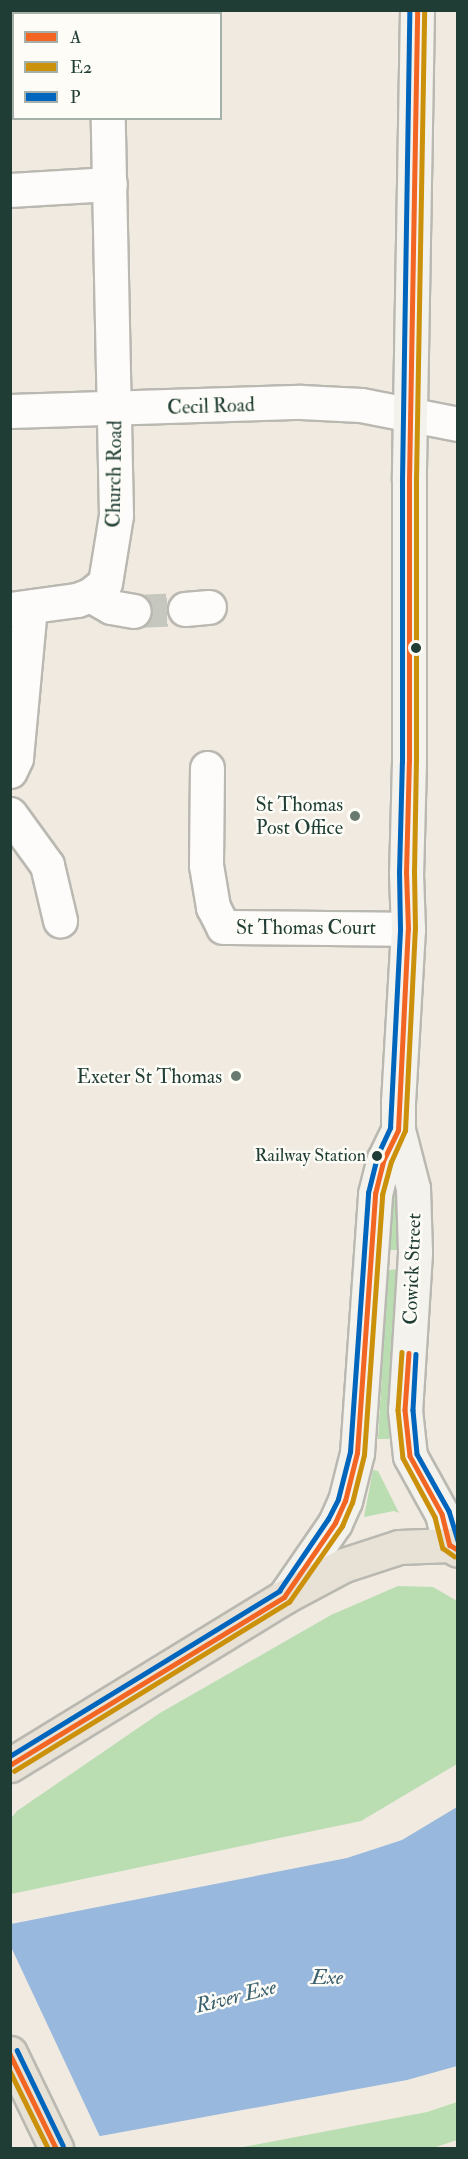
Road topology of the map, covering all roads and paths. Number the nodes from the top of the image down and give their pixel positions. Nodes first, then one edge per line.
1 (417, 10) edge
2 (108, 120) edge
3 (110, 184) junction
4 (10, 190) edge
5 (115, 410) junction
6 (10, 411) edge
7 (410, 415) junction
8 (458, 424) edge
9 (90, 595) junction
10 (20, 608) edge
11 (134, 611) tunnel mouth
12 (207, 768) dead end
13 (10, 771) edge
14 (10, 814) edge
15 (60, 920) dead end
16 (408, 929) junction
17 (398, 1130) junction
18 (454, 1547) edge
19 (284, 1597) junction
20 (10, 1765) edge
21 (10, 2053) edge
22 (56, 2148) edge

1 - 7 main road, Cowick Street
2 - 3 street, Church Road
3 - 4 street
3 - 5 street, Church Road
5 - 6 street, Cecil Road
5 - 7 street, Cecil Road
5 - 9 street, Church Road
7 - 8 street, Cecil Road
7 - 16 main road, Cowick Street
9 - 10 street
9 - 11 street
10 - 13 street
12 - 16 street, St Thomas Court
14 - 15 street
16 - 17 main road, Cowick Street
17 - 18 main road, Cowick Street
17 - 19 main road, Cowick Street
18 - 19 highway
19 - 20 highway
21 - 22 highway

